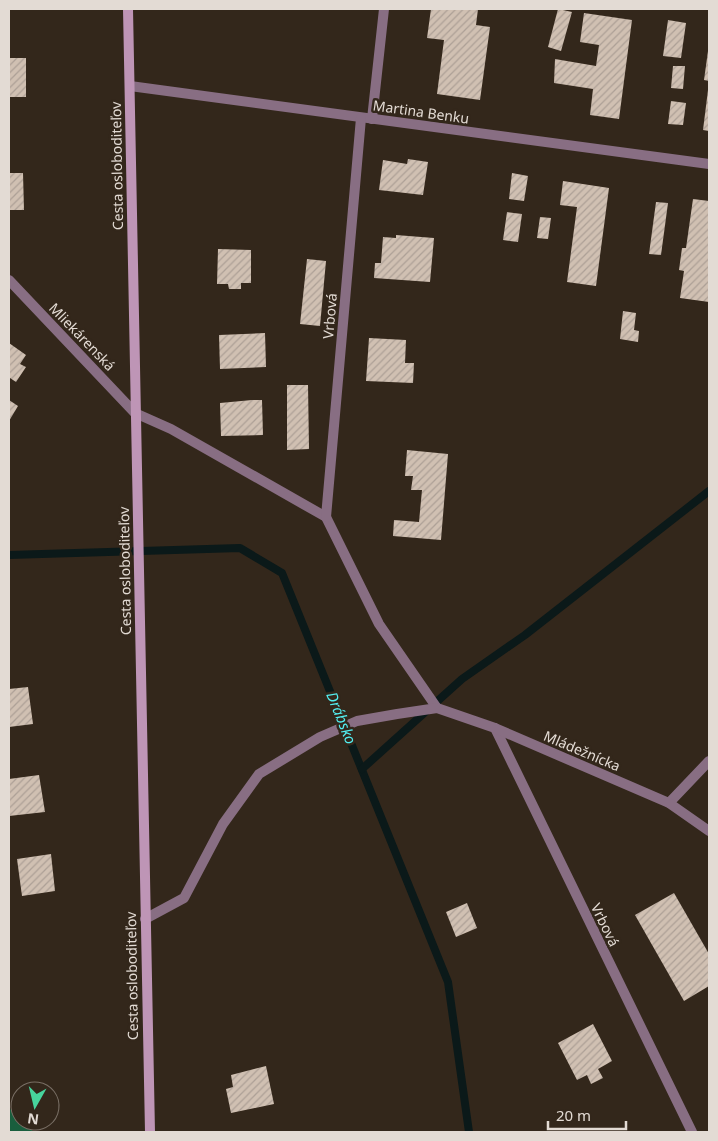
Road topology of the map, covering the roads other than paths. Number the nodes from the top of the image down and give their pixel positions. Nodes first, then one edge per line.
1 (128, 9) edge
2 (384, 9) edge
3 (130, 86) junction
4 (361, 118) junction
5 (372, 119) junction
6 (709, 164) edge
7 (9, 280) edge
8 (135, 413) junction
9 (326, 517) junction
10 (437, 708) junction
11 (495, 728) junction
12 (709, 761) edge
13 (669, 803) junction
14 (709, 831) edge
15 (145, 919) junction
16 (150, 1132) edge
17 (692, 1132) edge

1 - 3 main road, Cesta osloboditeľov
2 - 5 street
3 - 4 street, Martina Benku
3 - 8 main road, Cesta osloboditeľov
4 - 5 street, Martina Benku
4 - 9 street, Vrbová
5 - 6 street, Martina Benku
7 - 8 street, Mliekárenská
8 - 9 street
8 - 15 main road, Cesta osloboditeľov
9 - 10 street
10 - 11 street, Mládežnícka
10 - 15 street
11 - 13 street, Mládežnícka
11 - 17 street, Vrbová
12 - 13 street
13 - 14 street, Mládežnícka
15 - 16 main road, Cesta osloboditeľov

